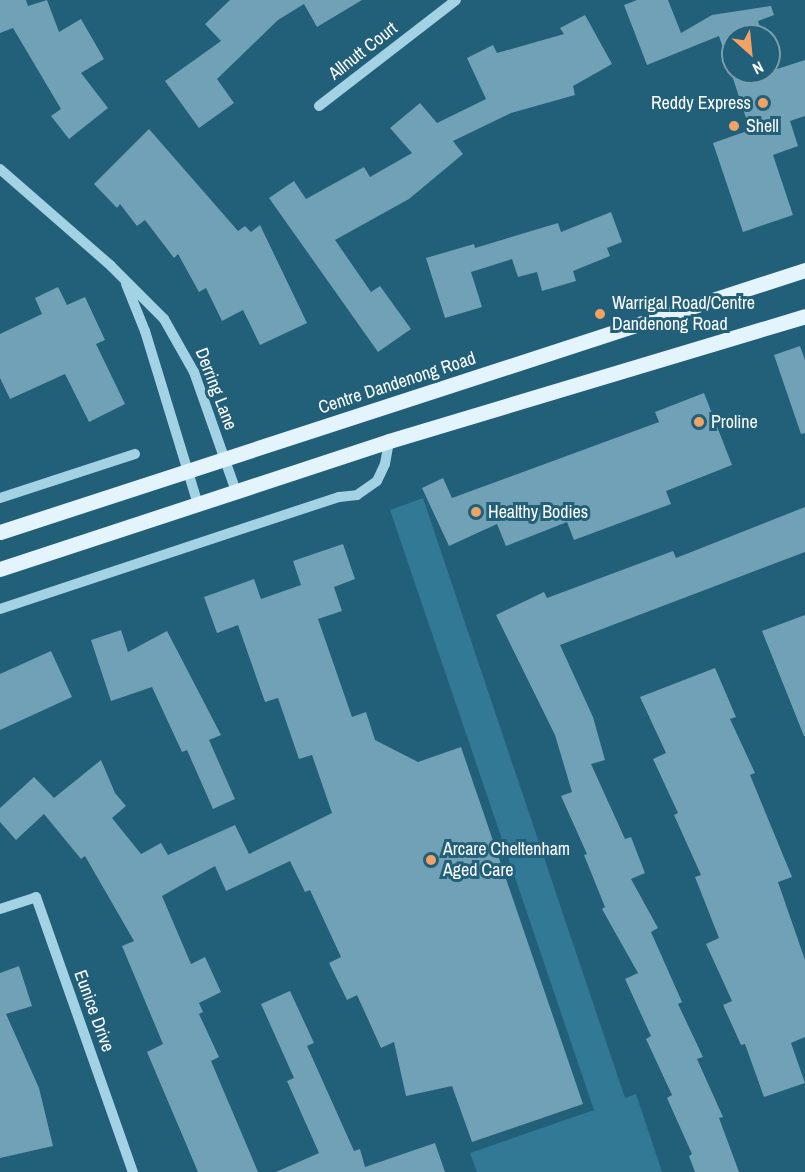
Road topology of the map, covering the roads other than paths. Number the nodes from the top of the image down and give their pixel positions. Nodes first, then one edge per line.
1 (456, 0) edge
2 (319, 106) dead end
3 (0, 169) edge
4 (805, 270) edge
5 (124, 281) junction
6 (805, 316) edge
7 (389, 441) junction
8 (135, 454) dead end
9 (225, 459) junction
10 (187, 471) junction
11 (236, 492) junction
12 (0, 498) edge
13 (198, 504) junction
14 (0, 532) edge
15 (0, 569) edge
16 (0, 609) edge
17 (0, 909) edge
18 (133, 1172) edge

1 - 2 street, Allnutt Court
3 - 5 street, Derring Lane
4 - 9 main road, Centre Dandenong Road
5 - 9 street, Derring Lane
5 - 10 street, Derring Lane
6 - 7 main road
7 - 11 main road
7 - 16 street
8 - 12 street
9 - 10 main road, Centre Dandenong Road
9 - 11 street, Derring Lane
10 - 13 street, Derring Lane
10 - 14 main road, Centre Dandenong Road
11 - 13 main road
13 - 15 main road
17 - 18 street, Eunice Drive

